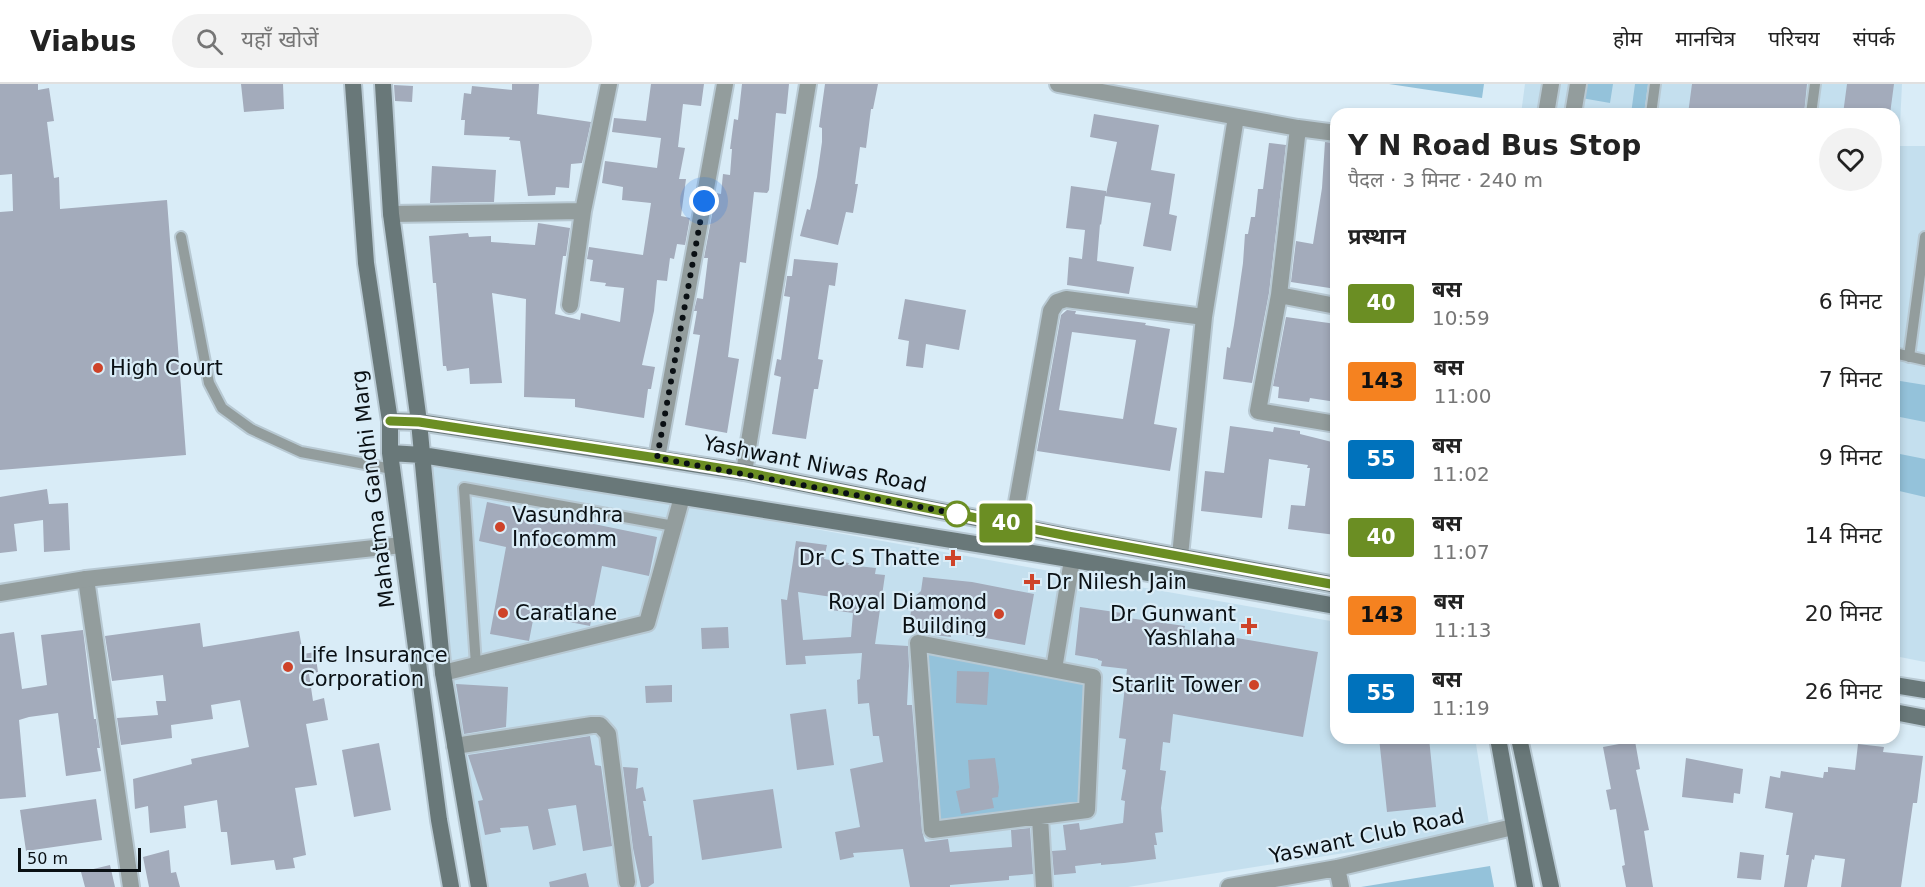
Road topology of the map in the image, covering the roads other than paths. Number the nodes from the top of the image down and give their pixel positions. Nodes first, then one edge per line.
1 (353, 84) edge
2 (383, 84) edge
3 (609, 84) edge
4 (725, 84) edge
5 (808, 84) edge
6 (1058, 84) edge
7 (1551, 84) edge
8 (1578, 84) edge
9 (1655, 84) edge
10 (1815, 84) edge
11 (1547, 108) edge
12 (1574, 108) edge
13 (1652, 108) edge
14 (1812, 108) edge
15 (1236, 117) junction
16 (1298, 128) junction
17 (1330, 132) edge
18 (583, 211) junction
19 (392, 214) junction
20 (181, 237) dead end
21 (1925, 237) edge
22 (1280, 295) junction
23 (570, 305) dead end
24 (1330, 305) edge
25 (1204, 317) junction
26 (1900, 355) edge
27 (1909, 357) junction
28 (1925, 360) edge
29 (390, 421) junction
30 (419, 422) junction
31 (1330, 423) edge
32 (422, 455) junction
33 (657, 458) junction
34 (391, 461) junction
35 (744, 472) junction
36 (682, 497) junction
37 (1013, 525) junction
38 (674, 526) junction
39 (402, 545) junction
40 (1180, 556) junction
41 (1072, 560) junction
42 (86, 579) junction
43 (1330, 584) edge
44 (0, 593) edge
45 (1330, 605) edge
46 (476, 665) junction
47 (1054, 669) junction
48 (443, 673) junction
49 (1900, 686) edge
50 (1925, 690) edge
51 (1900, 713) edge
52 (1925, 718) edge
53 (1499, 744) edge
54 (1520, 744) edge
55 (455, 746) junction
56 (1040, 817) junction
57 (1514, 828) junction
58 (1337, 867) junction
59 (627, 882) dead end
60 (131, 887) edge
61 (451, 887) edge
62 (479, 887) edge
63 (1044, 887) edge
64 (1229, 887) edge
65 (1341, 887) edge
66 (1525, 887) edge
67 (1551, 887) edge

1 - 29 main road, Mahatma Gandhi Marg
2 - 19 main road
3 - 18 street
4 - 33 street
5 - 35 street
6 - 15 street
7 - 11 street
8 - 12 street
9 - 13 lane
10 - 14 lane
15 - 16 street
15 - 25 street
16 - 17 street
16 - 22 street
18 - 19 street
18 - 23 street
19 - 30 main road
20 - 34 lane
21 - 27 lane
22 - 24 street
22 - 31 street
25 - 37 street
25 - 40 street
26 - 27 lane
27 - 28 lane
29 - 30 main road, Yashwant Niwas Road
29 - 34 main road, Mahatma Gandhi Marg
30 - 32 main road
30 - 33 main road, Yashwant Niwas Road
32 - 34 main road
32 - 36 main road
32 - 48 main road
33 - 35 main road, Yashwant Niwas Road
34 - 39 main road, Mahatma Gandhi Marg
35 - 37 main road, Yashwant Niwas Road
36 - 38 street
36 - 41 main road
37 - 40 main road, Yashwant Niwas Road
38 - 46 street
38 - 46 lane
39 - 42 street
39 - 61 main road, Mahatma Gandhi Marg
40 - 43 main road, Yashwant Niwas Road
41 - 45 main road
41 - 47 street
42 - 44 street
42 - 60 street
46 - 48 street
47 - 56 street
47 - 56 street
48 - 55 main road
49 - 50 main road
51 - 52 main road
53 - 57 main road
54 - 67 main road
55 - 59 street
55 - 62 main road
56 - 63 street
57 - 58 street, Yaswant Club Road
57 - 66 main road
58 - 64 street, Yaswant Club Road
58 - 65 street

